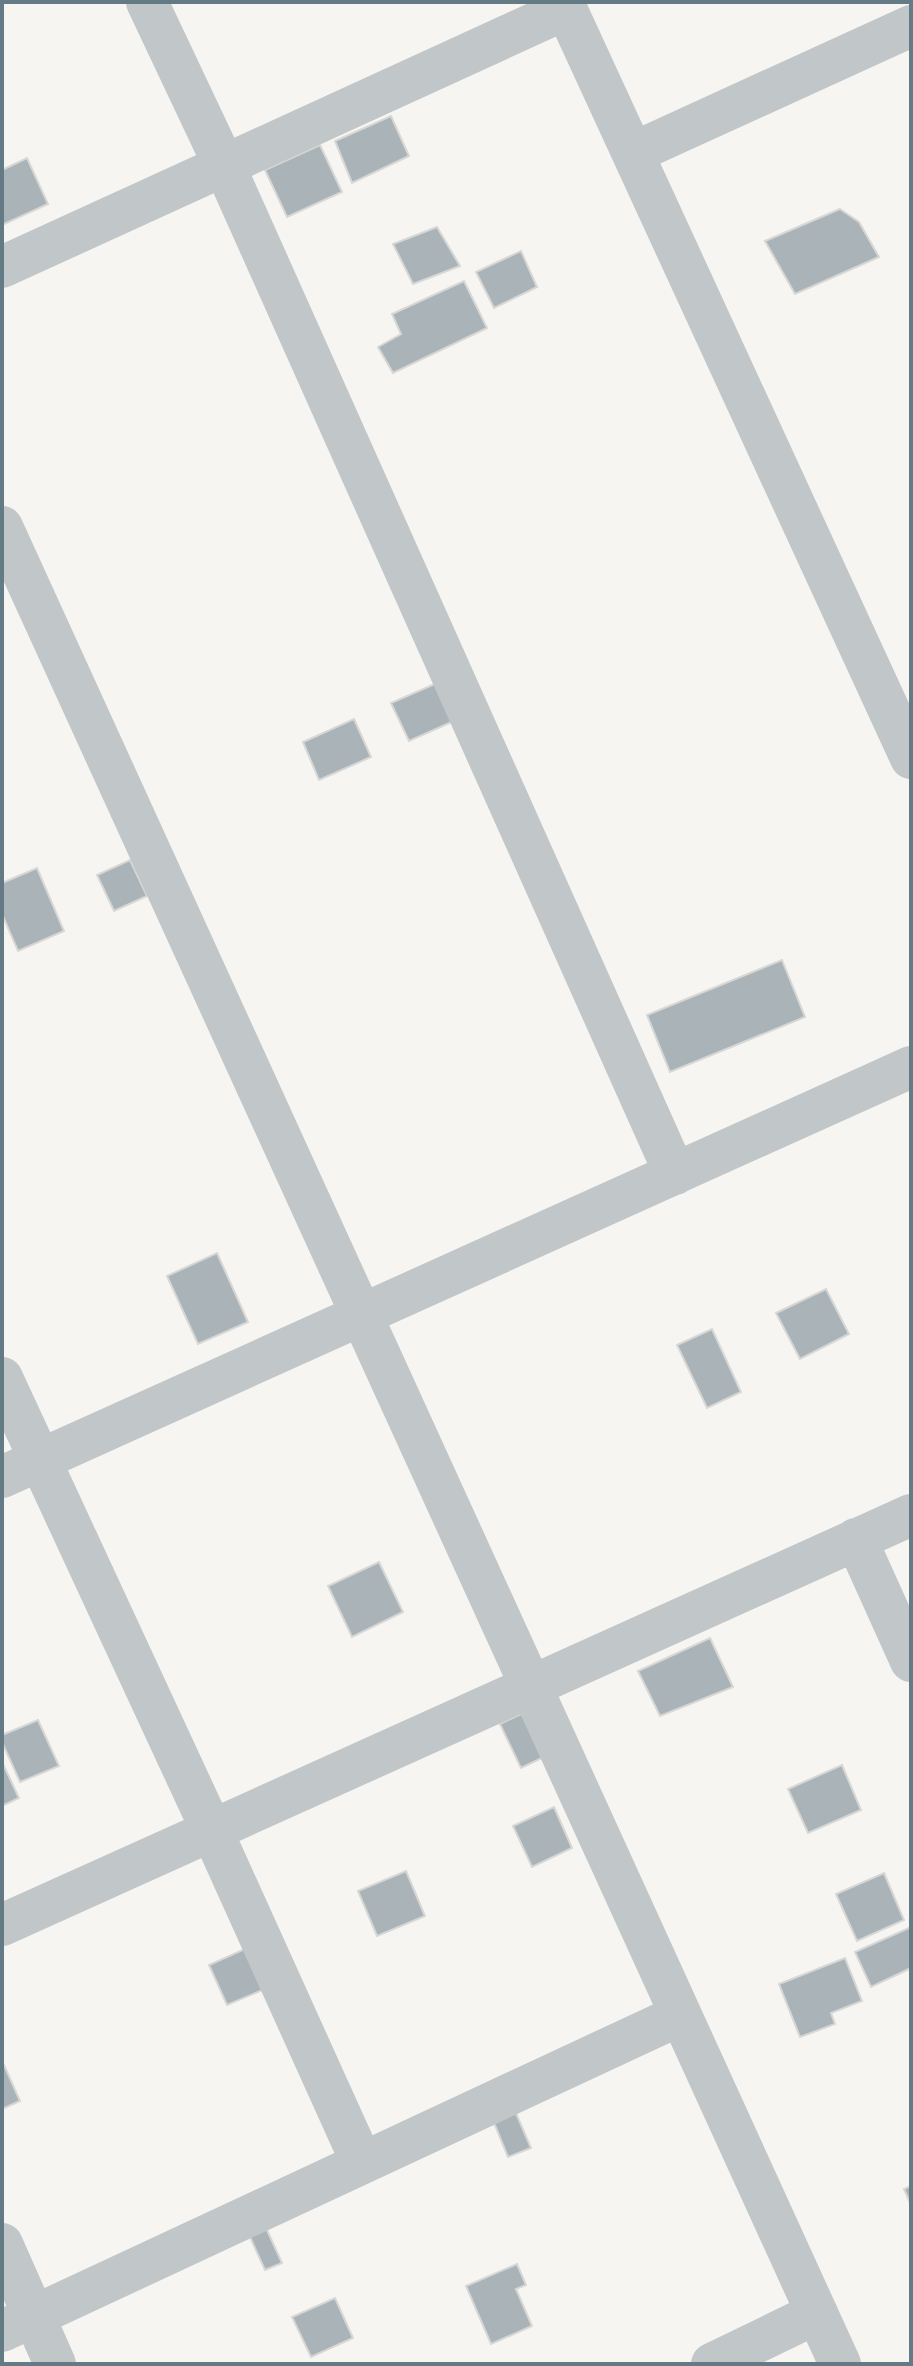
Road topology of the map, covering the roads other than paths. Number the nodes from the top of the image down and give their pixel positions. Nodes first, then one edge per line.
1 (147, 2) edge
2 (564, 6) edge
3 (911, 26) edge
4 (633, 153) junction
5 (224, 165) junction
6 (2, 267) edge
7 (2, 527) edge
8 (12, 577) edge
9 (911, 758) edge
10 (911, 1067) edge
11 (675, 1174) junction
12 (362, 1316) junction
13 (2, 1378) edge
14 (40, 1460) junction
15 (2, 1477) edge
16 (911, 1515) edge
17 (856, 1539) junction
18 (911, 1661) edge
19 (531, 1686) junction
20 (212, 1831) junction
21 (2, 1925) edge
22 (680, 2015) junction
23 (362, 2163) junction
24 (2, 2244) edge
25 (817, 2313) junction
26 (18, 2324) edge
27 (55, 2364) edge
28 (712, 2364) edge
29 (840, 2364) edge

1 - 5 street
2 - 4 street
2 - 5 street
3 - 4 street
4 - 9 street
5 - 6 street
5 - 11 street
7 - 8 street
8 - 12 street
10 - 11 street
11 - 12 street
12 - 14 street
12 - 19 street
13 - 14 street
14 - 15 street
14 - 20 street
16 - 17 street
17 - 18 street
17 - 19 street
19 - 20 street
19 - 22 street
20 - 21 street
20 - 23 street
22 - 23 street
22 - 25 street
23 - 26 street
24 - 26 street
25 - 28 street
25 - 29 street
26 - 27 street

